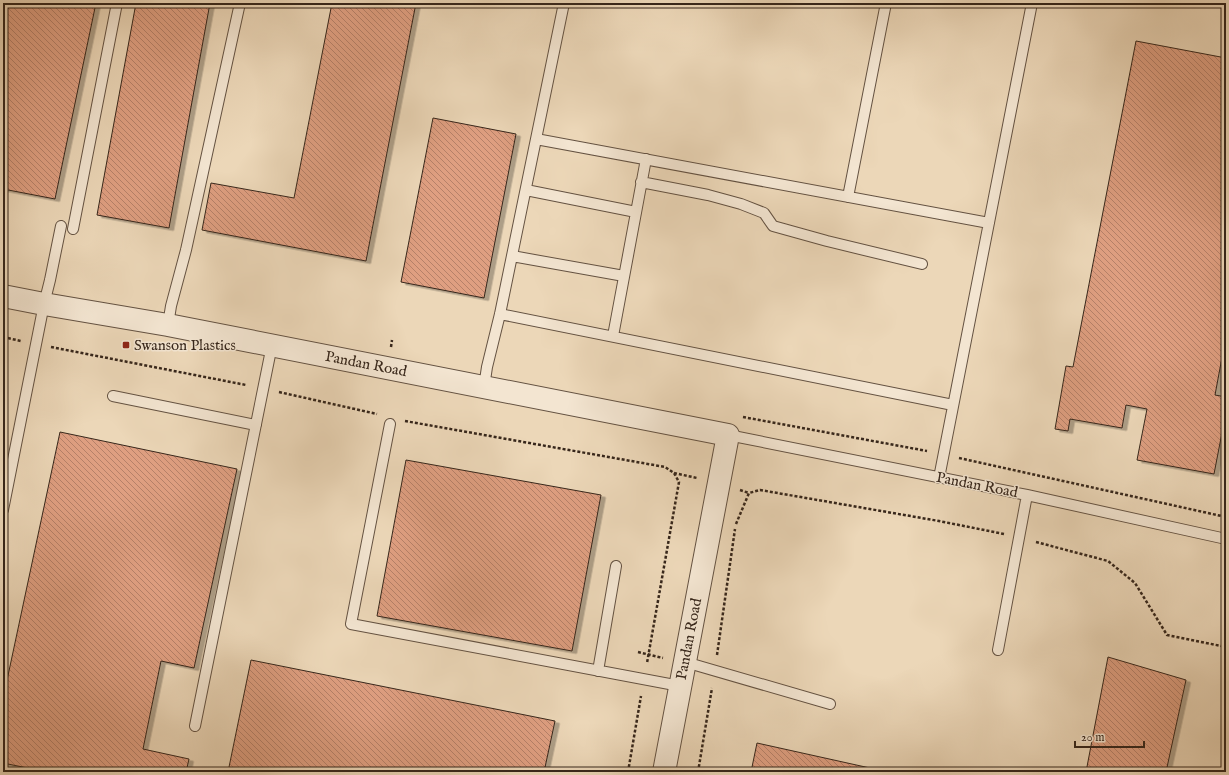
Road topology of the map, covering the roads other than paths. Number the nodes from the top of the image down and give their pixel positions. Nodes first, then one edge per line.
1 (117, 3) edge
2 (240, 3) edge
3 (564, 3) edge
4 (886, 3) edge
5 (1032, 3) edge
6 (536, 138) junction
7 (646, 159) junction
8 (641, 182) junction
9 (526, 190) junction
10 (848, 197) junction
11 (636, 212) junction
12 (989, 223) junction
13 (61, 226) dead end
14 (73, 229) dead end
15 (512, 256) junction
16 (922, 264) dead end
17 (624, 276) junction
18 (3, 296) edge
19 (44, 304) junction
20 (500, 314) junction
21 (168, 325) junction
22 (613, 336) junction
23 (272, 345) junction
24 (484, 388) junction
25 (112, 396) dead end
26 (953, 405) junction
27 (390, 424) dead end
28 (256, 425) junction
29 (728, 435) junction
30 (939, 478) junction
31 (1027, 495) junction
32 (3, 510) edge
33 (1226, 539) edge
34 (616, 566) dead end
35 (998, 650) dead end
36 (685, 662) junction
37 (598, 671) junction
38 (680, 686) junction
39 (830, 704) dead end
40 (195, 726) dead end
41 (664, 772) edge

1 - 14 lane
2 - 21 lane
3 - 6 lane
4 - 10 lane
5 - 12 lane
6 - 7 lane
6 - 9 lane
7 - 8 lane
7 - 10 lane
8 - 11 lane
8 - 16 lane
9 - 11 lane
9 - 15 lane
10 - 12 lane
11 - 17 lane
12 - 26 lane
13 - 19 lane
15 - 17 lane
15 - 20 lane
17 - 22 lane
18 - 19 street, Pandan Road
19 - 21 street, Pandan Road
19 - 32 lane
20 - 22 lane
20 - 24 lane
21 - 23 street, Pandan Road
22 - 26 lane
23 - 24 street, Pandan Road
23 - 28 lane
24 - 29 street, Pandan Road
25 - 28 lane
26 - 30 lane
27 - 37 lane
28 - 40 lane
29 - 30 lane, Pandan Road
29 - 36 street, Pandan Road
30 - 31 lane, Pandan Road
31 - 33 lane, Pandan Road
31 - 35 lane
34 - 37 lane
36 - 38 street, Pandan Road
36 - 39 lane
37 - 38 lane
38 - 41 street, Pandan Road

